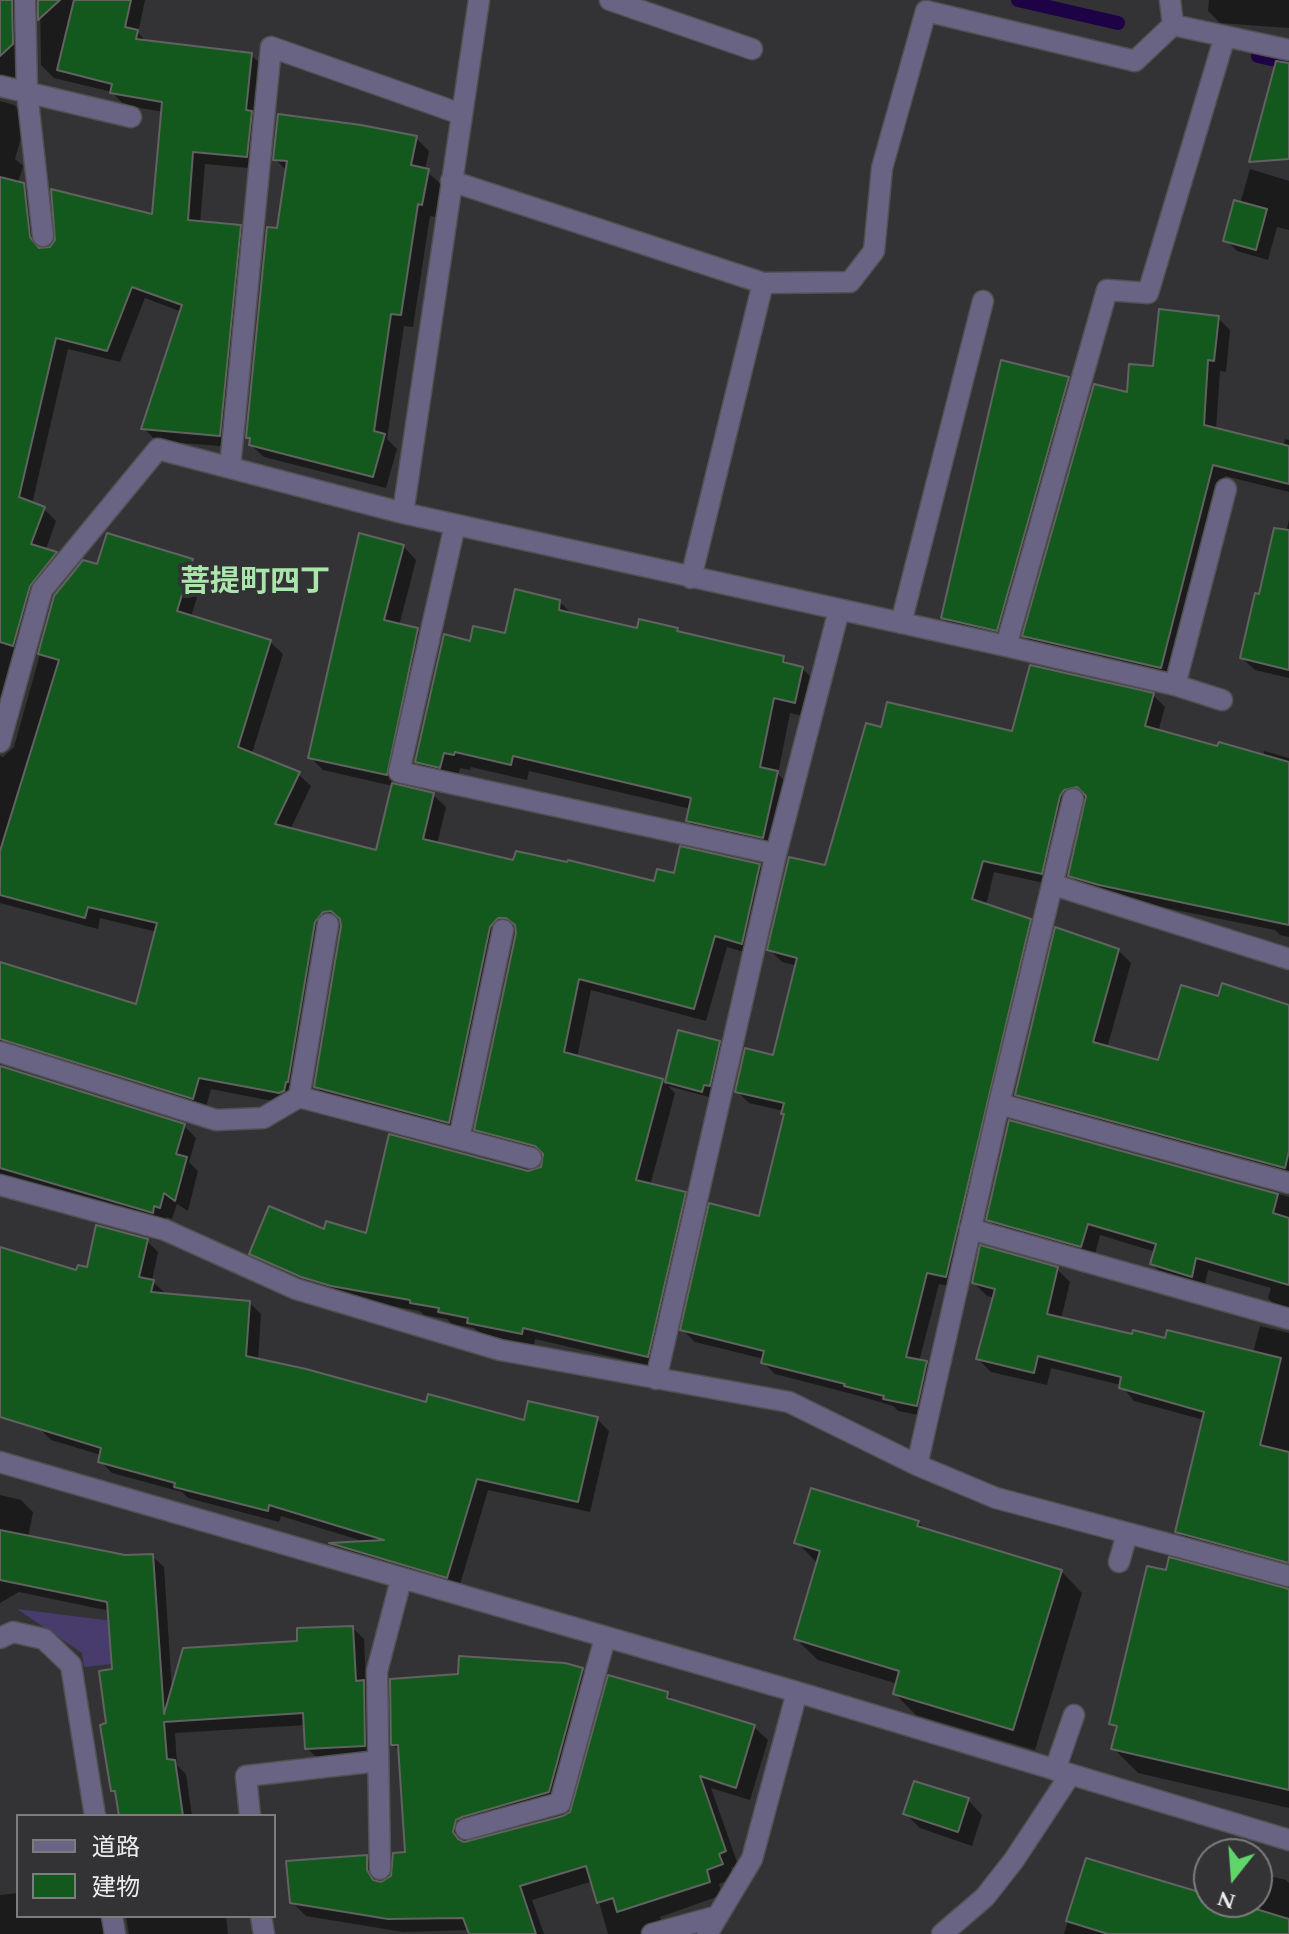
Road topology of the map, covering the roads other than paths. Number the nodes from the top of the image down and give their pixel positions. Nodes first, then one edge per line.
1 (25, 0) edge
2 (479, 0) edge
3 (610, 0) edge
4 (1170, 0) edge
5 (1173, 25) junction
6 (1225, 36) junction
7 (752, 49) dead end
8 (1289, 50) edge
9 (0, 86) edge
10 (27, 92) junction
11 (461, 114) junction
12 (131, 117) dead end
13 (451, 181) junction
14 (43, 236) dead end
15 (763, 283) junction
16 (983, 301) dead end
17 (230, 467) junction
18 (1226, 489) dead end
19 (403, 513) junction
20 (455, 525) junction
21 (691, 578) junction
22 (839, 610) junction
23 (901, 623) junction
24 (1006, 646) junction
25 (1175, 685) junction
26 (1222, 700) dead end
27 (0, 742) edge
28 (1073, 799) dead end
29 (776, 854) junction
30 (1054, 885) junction
31 (328, 924) dead end
32 (503, 930) dead end
33 (1289, 959) edge
34 (0, 1052) edge
35 (299, 1097) junction
36 (999, 1104) junction
37 (459, 1139) junction
38 (531, 1158) dead end
39 (1289, 1183) edge
40 (0, 1185) edge
41 (970, 1229) junction
42 (1289, 1319) edge
43 (656, 1379) junction
44 (0, 1462) edge
45 (917, 1465) junction
46 (1127, 1534) junction
47 (1119, 1562) dead end
48 (1289, 1576) edge
49 (401, 1580) junction
50 (0, 1638) edge
51 (605, 1638) junction
52 (797, 1692) junction
53 (1074, 1715) dead end
54 (378, 1761) junction
55 (1062, 1773) junction
56 (95, 1814) edge
57 (250, 1814) edge
58 (466, 1829) dead end
59 (1289, 1840) edge
60 (380, 1869) dead end
61 (718, 1916) junction
62 (652, 1934) edge
63 (707, 1934) edge
64 (942, 1934) edge

1 - 10 street
2 - 11 street
3 - 7 street
4 - 5 street
5 - 6 street
5 - 15 street
6 - 8 street
6 - 24 street
9 - 10 street
10 - 12 street
10 - 14 street
11 - 13 street
11 - 17 street
13 - 15 street
13 - 19 street
15 - 21 street
16 - 23 street
17 - 19 street
17 - 27 street
18 - 25 street
19 - 20 street
20 - 21 street
20 - 29 street
21 - 22 street
22 - 23 street
22 - 29 street
23 - 24 street
24 - 25 street
25 - 26 street
28 - 30 street
29 - 43 street
30 - 33 street
30 - 36 street
31 - 35 street
32 - 37 street
34 - 35 street
35 - 37 street
36 - 39 street
36 - 41 street
37 - 38 street
40 - 43 street
41 - 42 street
41 - 45 street
43 - 45 street
44 - 49 street
45 - 46 street
46 - 47 street
46 - 48 street
49 - 51 street
49 - 54 street
50 - 56 street
51 - 52 street
51 - 58 street
52 - 55 street
52 - 61 street
53 - 55 street
54 - 57 street
54 - 60 street
55 - 59 street
55 - 64 street
61 - 62 street
61 - 63 street

